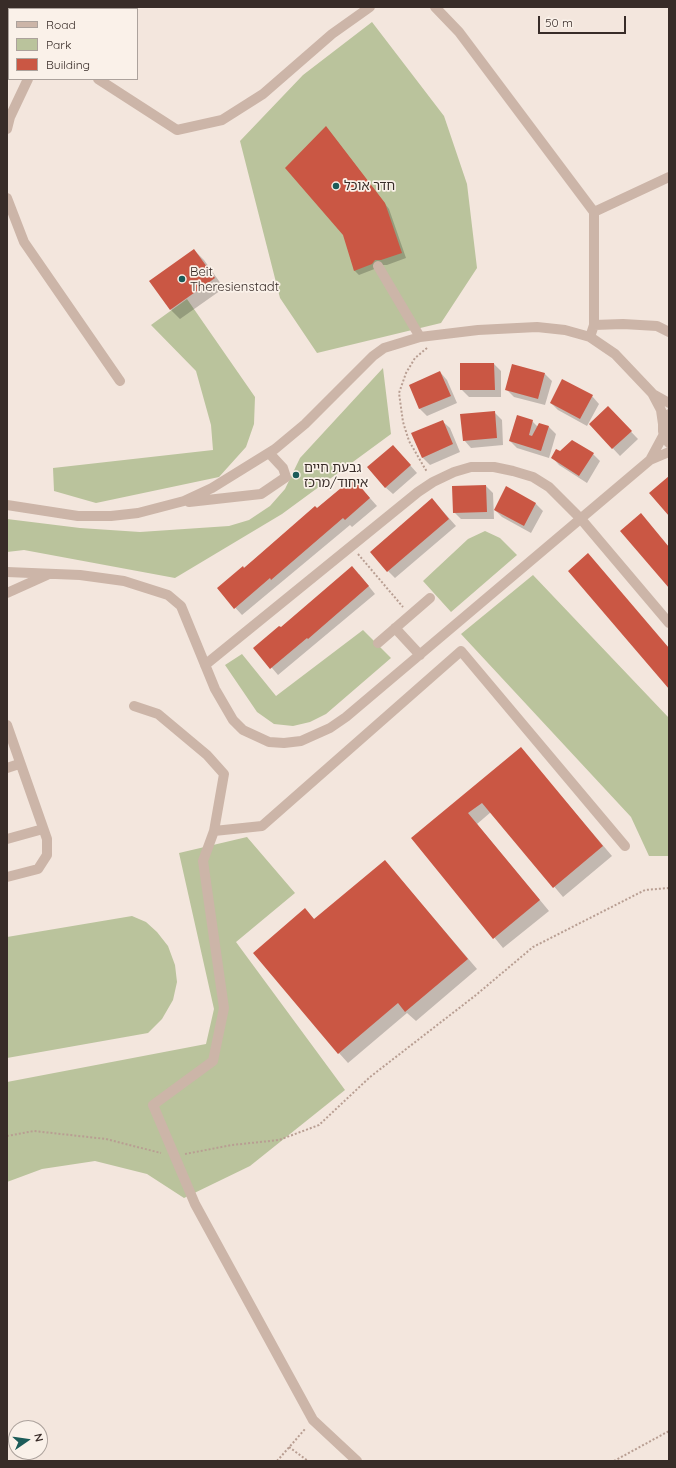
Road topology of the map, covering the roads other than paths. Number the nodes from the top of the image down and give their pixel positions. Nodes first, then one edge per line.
1 (370, 7) edge
2 (435, 7) edge
3 (28, 80) edge
4 (100, 80) edge
5 (7, 130) edge
6 (669, 177) edge
7 (7, 198) edge
8 (594, 212) junction
9 (378, 266) dead end
10 (594, 325) junction
11 (669, 332) edge
12 (590, 336) junction
13 (420, 337) junction
14 (120, 381) dead end
15 (652, 393) junction
16 (669, 403) edge
17 (669, 414) edge
18 (663, 429) junction
19 (669, 443) edge
20 (669, 452) edge
21 (269, 453) junction
22 (650, 460) junction
23 (175, 504) junction
24 (7, 506) edge
25 (581, 519) junction
26 (7, 572) edge
27 (49, 574) junction
28 (7, 593) edge
29 (430, 598) dead end
30 (669, 623) edge
31 (395, 628) junction
32 (378, 643) dead end
33 (420, 655) junction
34 (205, 665) junction
35 (134, 706) dead end
36 (7, 725) edge
37 (20, 764) junction
38 (7, 768) edge
39 (44, 830) junction
40 (214, 832) junction
41 (7, 840) edge
42 (625, 846) dead end
43 (7, 877) edge
44 (357, 1461) edge

1 - 4 street
2 - 8 street
3 - 5 street
6 - 8 street
7 - 14 street
8 - 10 street
9 - 13 street
10 - 11 street
10 - 12 street
12 - 13 street
12 - 15 street
13 - 21 street
15 - 16 street
15 - 18 street
17 - 18 street
18 - 19 street
18 - 22 street
20 - 22 street
21 - 23 street
21 - 23 street
22 - 25 street
23 - 24 street
25 - 30 street
25 - 33 street
25 - 34 street
26 - 27 street
27 - 28 street
27 - 34 street
29 - 31 street
31 - 32 street
31 - 33 street
33 - 34 street
35 - 40 street
36 - 37 street
37 - 38 street
37 - 39 street
39 - 41 street
39 - 43 street
40 - 42 street
40 - 44 street

